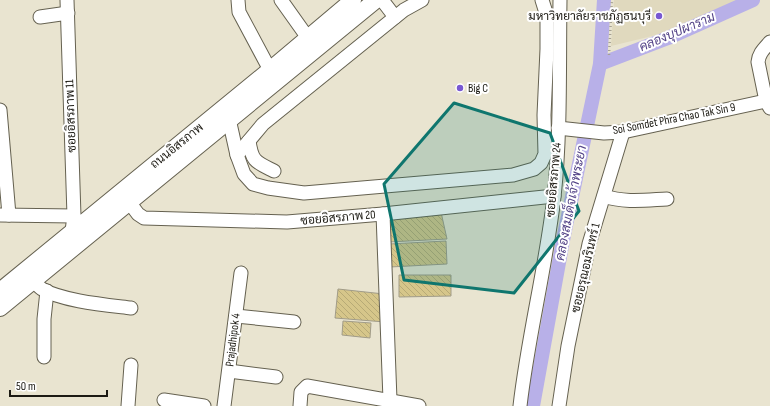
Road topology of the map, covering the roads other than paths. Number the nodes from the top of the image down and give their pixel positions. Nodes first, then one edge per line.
1 (67, 0) edge
2 (238, 0) edge
3 (281, 0) edge
4 (354, 0) edge
5 (376, 0) edge
6 (382, 0) edge
7 (422, 0) edge
8 (542, 0) edge
9 (560, 0) edge
10 (68, 13) junction
11 (40, 16) dead end
12 (395, 17) junction
13 (308, 38) junction
14 (770, 42) edge
15 (270, 70) junction
16 (768, 104) edge
17 (0, 110) edge
18 (229, 119) junction
19 (558, 128) junction
20 (623, 132) junction
21 (249, 141) junction
22 (237, 155) junction
23 (274, 171) dead end
24 (554, 196) junction
25 (604, 196) junction
26 (667, 199) dead end
27 (129, 202) junction
28 (383, 214) junction
29 (5, 215) edge
30 (73, 224) junction
31 (241, 273) dead end
32 (33, 281) junction
33 (0, 291) edge
34 (47, 291) junction
35 (0, 308) edge
36 (131, 308) dead end
37 (236, 316) junction
38 (294, 322) dead end
39 (44, 357) dead end
40 (131, 364) dead end
41 (229, 370) junction
42 (276, 377) dead end
43 (164, 400) dead end
44 (390, 400) junction
45 (128, 406) edge
46 (204, 406) edge
47 (224, 406) edge
48 (300, 406) edge
49 (419, 406) edge
50 (520, 406) edge
51 (560, 406) edge

1 - 10 street, ซอยอิสรภาพ 11
2 - 15 street
3 - 13 street
4 - 13 main road, ถนนอิสรภาพ
5 - 18 main road
6 - 12 street
7 - 12 street
8 - 22 street
9 - 19 street, ซอยอิสรภาพ 24
10 - 11 street
10 - 30 street, ซอยอิสรภาพ 11
12 - 21 street
13 - 15 main road, ถนนอิสรภาพ
14 - 16 street
15 - 30 main road, ถนนอิสรภาพ
16 - 20 street, Soi Somdet Phra Chao Tak Sin 9
17 - 29 street
18 - 22 street
18 - 27 main road
19 - 20 street, Soi Somdet Phra Chao Tak Sin 9
19 - 24 street, ซอยอิสรภาพ 24
20 - 25 street, ซอยอรุณอมรินทร์ 1
21 - 22 street
21 - 23 street
24 - 28 street, ซอยอิสรภาพ 20
24 - 50 street, ซอยอิสรภาพ 24
25 - 26 street
25 - 51 street, ซอยอรุณอมรินทร์ 1
27 - 28 street, ซอยอิสรภาพ 20
27 - 32 main road
28 - 44 street
29 - 30 street
30 - 33 main road, ถนนอิสรภาพ
31 - 37 street, Prajadhipok 4
32 - 34 street
32 - 35 main road
34 - 36 street
34 - 39 street
37 - 38 street
37 - 41 street, Prajadhipok 4
40 - 45 street
41 - 42 street
41 - 47 street, Prajadhipok 4
43 - 46 street
44 - 48 street
44 - 49 street

